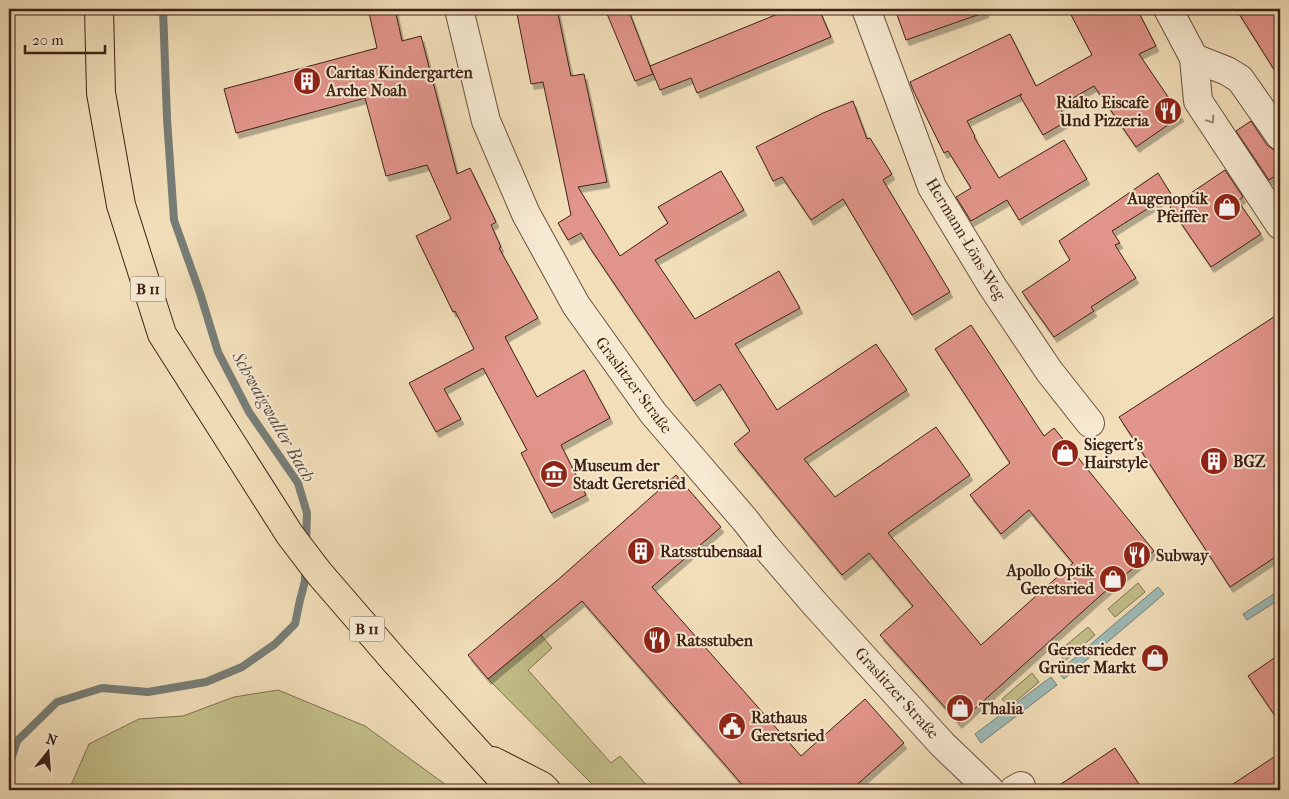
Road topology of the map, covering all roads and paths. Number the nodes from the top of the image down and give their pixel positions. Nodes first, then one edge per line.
1 (99, 9) edge
2 (459, 9) edge
3 (866, 9) edge
4 (1168, 9) edge
5 (1194, 58) junction
6 (1280, 136) edge
7 (1276, 206) edge
8 (1090, 423) dead end
9 (480, 755) junction
10 (512, 790) edge
11 (546, 790) edge
12 (990, 790) edge

1 - 9 main road, B 11
2 - 12 street, Graslitzer Straße
3 - 8 street, Hermann-Löns-Weg
4 - 5 street
5 - 6 street
5 -> 7 street
9 - 10 main road, B 11
9 - 11 main road

